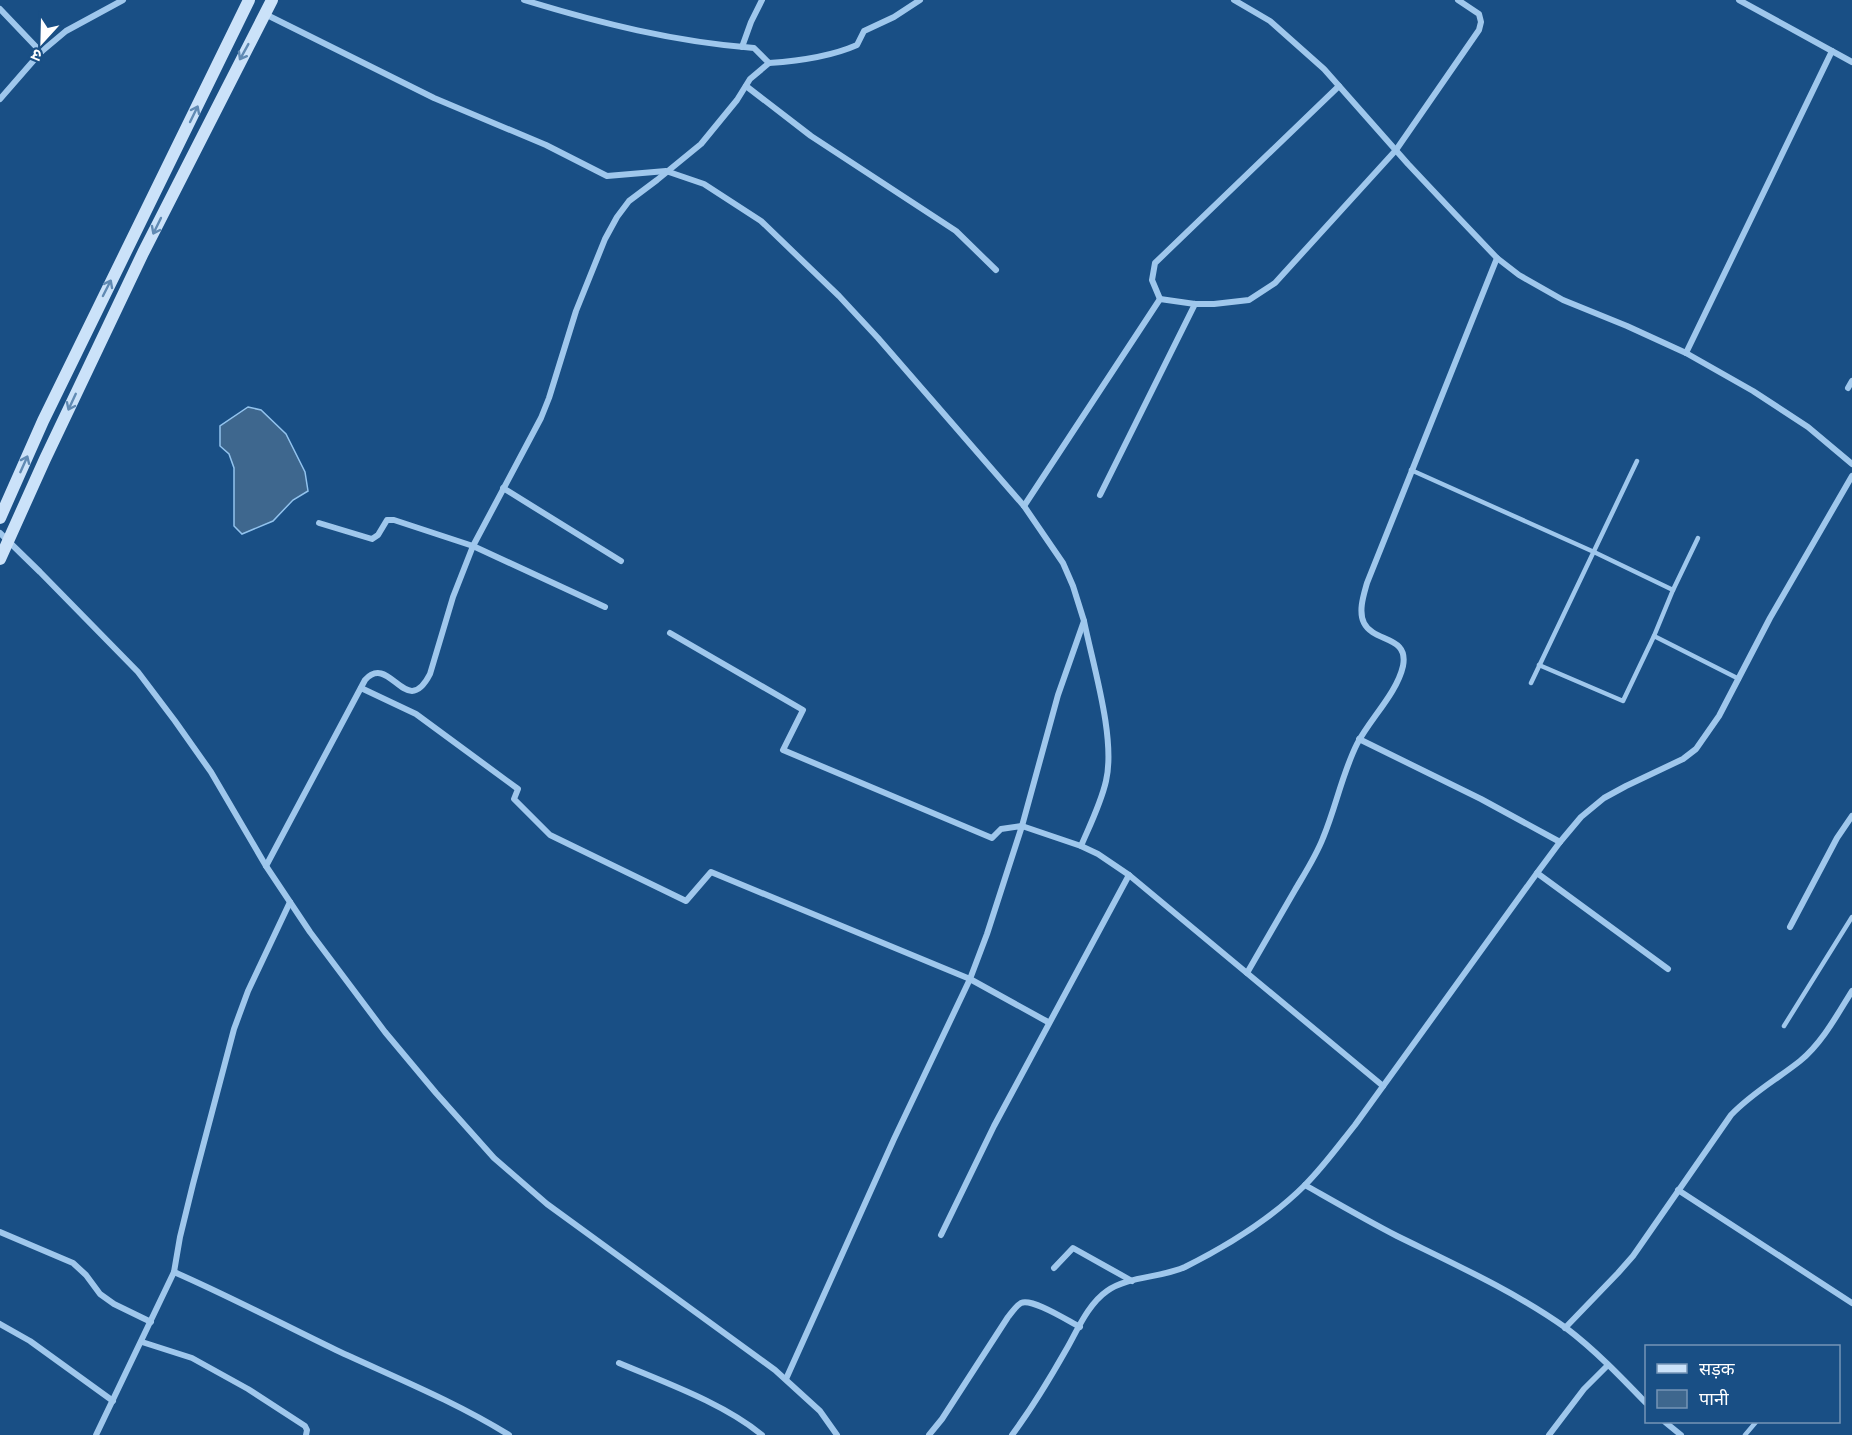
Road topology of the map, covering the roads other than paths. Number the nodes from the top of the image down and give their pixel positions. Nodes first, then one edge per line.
1 (123, 0) edge
2 (249, 0) edge
3 (272, 0) edge
4 (524, 0) edge
5 (762, 0) edge
6 (920, 0) edge
7 (1234, 0) edge
8 (1458, 0) edge
9 (1739, 0) edge
10 (0, 9) edge
11 (265, 14) junction
12 (741, 47) junction
13 (1832, 51) junction
14 (40, 52) junction
15 (1852, 62) edge
16 (769, 63) junction
17 (746, 86) junction
18 (1339, 86) junction
19 (1, 98) edge
20 (1396, 150) junction
21 (666, 171) junction
22 (1497, 258) junction
23 (996, 270) dead end
24 (1160, 299) junction
25 (1196, 304) junction
26 (1686, 352) junction
27 (1852, 381) edge
28 (1848, 388) dead end
29 (1637, 461) dead end
30 (1852, 464) edge
31 (1412, 470) junction
32 (1852, 477) edge
33 (503, 488) junction
34 (1100, 495) dead end
35 (1024, 506) junction
36 (0, 518) edge
37 (319, 523) dead end
38 (4, 537) edge
39 (1698, 538) dead end
40 (473, 546) junction
41 (1594, 552) junction
42 (0, 559) edge
43 (621, 561) dead end
44 (1673, 590) junction
45 (605, 607) dead end
46 (1084, 621) junction
47 (670, 633) dead end
48 (1654, 636) junction
49 (1539, 665) junction
50 (1739, 679) junction
51 (1531, 683) dead end
52 (361, 688) junction
53 (1359, 739) junction
54 (1852, 816) edge
55 (1022, 826) junction
56 (1560, 842) junction
57 (1081, 846) junction
58 (266, 866) junction
59 (1537, 873) junction
60 (1129, 875) junction
61 (290, 902) junction
62 (1852, 917) edge
63 (1790, 927) dead end
64 (1668, 969) dead end
65 (1247, 973) junction
66 (970, 979) junction
67 (1852, 991) edge
68 (1048, 1022) junction
69 (1784, 1026) dead end
70 (1383, 1086) junction
71 (1305, 1185) junction
72 (1678, 1190) junction
73 (0, 1232) edge
74 (941, 1235) dead end
75 (1054, 1268) dead end
76 (174, 1272) junction
77 (1133, 1281) junction
78 (1852, 1303) edge
79 (151, 1322) junction
80 (0, 1324) edge
81 (1080, 1327) junction
82 (1565, 1328) junction
83 (142, 1342) junction
84 (620, 1363) dead end
85 (1608, 1365) junction
86 (786, 1379) junction
87 (113, 1401) junction
88 (1645, 1401) edge
89 (1666, 1423) edge
90 (1755, 1423) edge
91 (96, 1435) edge
92 (306, 1435) edge
93 (509, 1435) edge
94 (762, 1435) edge
95 (837, 1435) edge
96 (929, 1435) edge
97 (1012, 1435) edge
98 (1549, 1435) edge
99 (1682, 1435) edge
100 (1745, 1435) edge

1 - 14 street
36 -> 2 street
3 - 11 street
4 - 12 street
5 - 12 street
6 - 16 street
7 - 18 street
8 - 20 street
9 - 13 street
10 - 14 street
11 - 21 street
11 -> 38 street
12 - 16 street
13 - 15 street
13 - 26 street
14 - 19 street
16 - 17 street
17 - 21 street
17 - 23 street
18 - 20 street
18 - 24 street
20 - 22 street
20 - 25 street
21 - 33 street
21 - 35 street
22 - 26 street
22 - 31 street
24 - 25 street
24 - 35 street
25 - 34 street
26 - 30 street
27 - 28 street
29 - 41 lane
31 - 41 lane
31 - 53 street
32 - 50 street
33 - 40 street
33 - 43 street
35 - 46 street
37 - 40 street
38 - 42 street
38 - 58 street
39 - 44 lane
40 - 45 street
40 - 52 street
41 - 44 lane
41 - 49 lane
44 - 48 lane
46 - 55 street
46 - 57 street
47 - 55 street
48 - 49 lane
48 - 50 lane
49 - 51 lane
50 - 56 street
52 - 58 street
52 - 66 street
53 - 56 street
53 - 65 street
54 - 63 street
55 - 57 street
55 - 66 street
56 - 59 street
57 - 60 street
58 - 61 street
59 - 64 street
59 - 70 street
60 - 65 street
60 - 68 street
61 - 76 street
61 - 86 street
62 - 69 lane
65 - 70 street
66 - 68 street
66 - 86 street
67 - 72 street
68 - 74 street
70 - 71 street
71 - 77 street
71 - 82 street
72 - 78 street
72 - 82 street
73 - 79 street
75 - 77 street
76 - 79 street
76 - 93 street
77 - 81 street
79 - 83 street
80 - 87 street
81 - 96 street
81 - 97 street
82 - 85 street
83 - 87 street
83 - 92 street
84 - 94 street
85 - 88 street
85 - 98 street
86 - 95 street
87 - 91 street
89 - 99 street
90 - 100 lane

